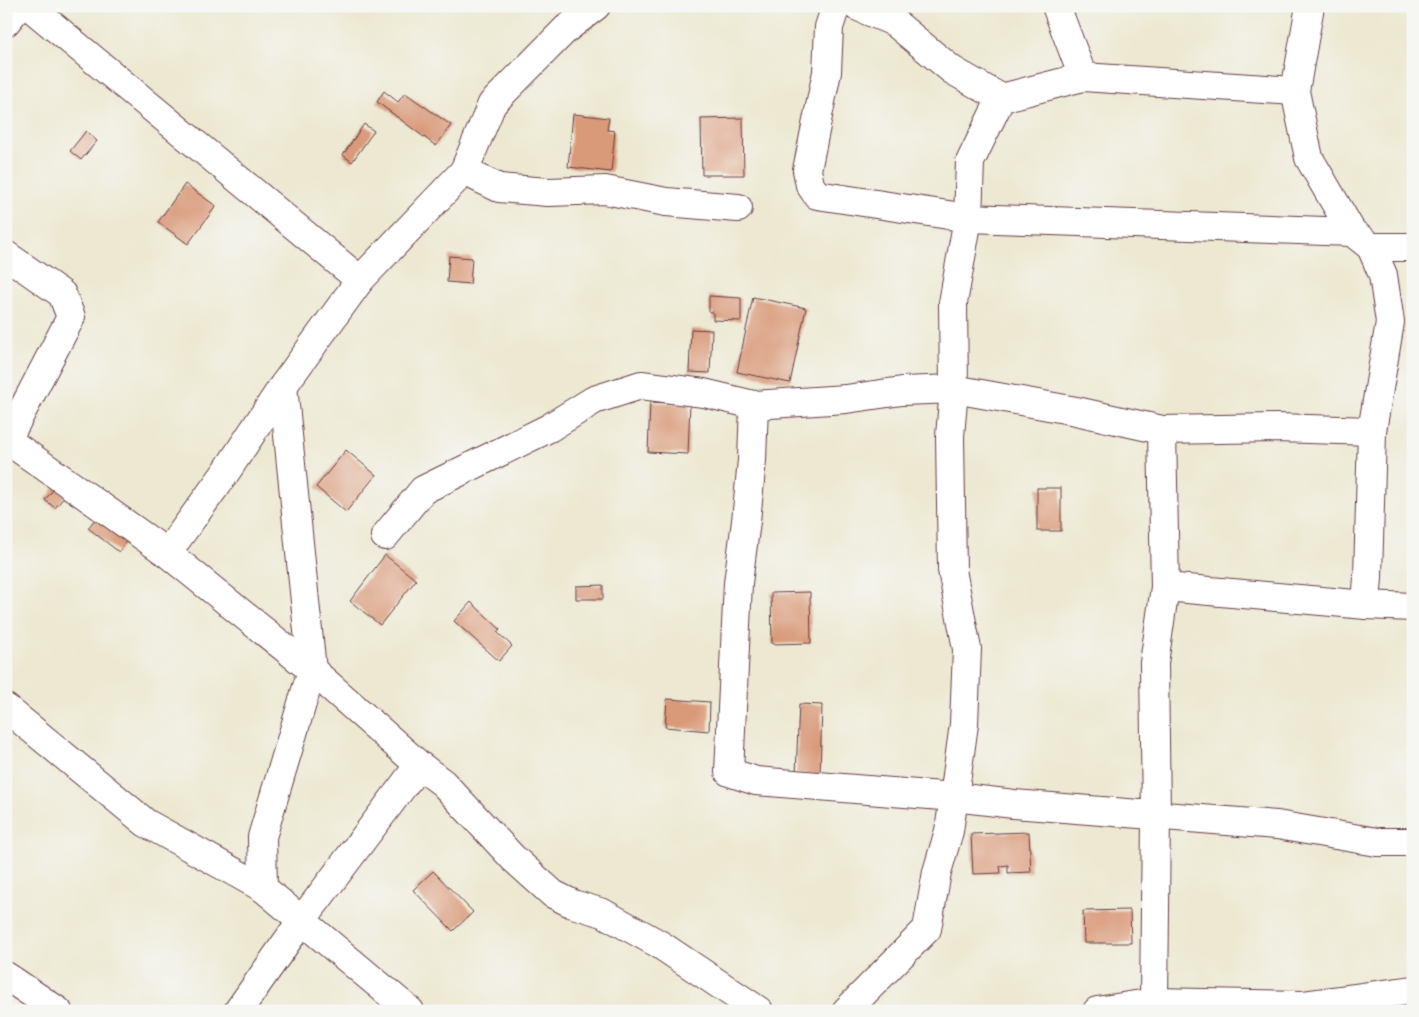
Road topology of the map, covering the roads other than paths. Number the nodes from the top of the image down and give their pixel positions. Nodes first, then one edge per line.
1 (19, 6) edge
2 (29, 6) edge
3 (596, 6) edge
4 (836, 6) edge
5 (856, 6) edge
6 (1056, 6) edge
7 (1310, 6) edge
8 (6, 22) edge
9 (1083, 76) junction
10 (1295, 91) junction
11 (1001, 98) junction
12 (464, 172) junction
13 (738, 208) dead end
14 (968, 218) junction
15 (1362, 240) junction
16 (1413, 247) edge
17 (6, 255) edge
18 (360, 280) junction
19 (284, 386) junction
20 (954, 389) junction
21 (754, 405) junction
22 (1162, 430) junction
23 (1372, 431) junction
24 (7, 441) edge
25 (385, 536) dead end
26 (166, 553) junction
27 (1166, 587) junction
28 (1366, 605) junction
29 (1413, 606) edge
30 (312, 670) junction
31 (6, 708) edge
32 (419, 765) junction
33 (954, 797) junction
34 (1156, 816) junction
35 (1413, 842) edge
36 (263, 888) junction
37 (302, 920) junction
38 (6, 976) edge
39 (1413, 990) edge
40 (1154, 1002) junction
41 (58, 1011) edge
42 (238, 1011) edge
43 (410, 1011) edge
44 (759, 1011) edge
45 (846, 1011) edge
46 (1096, 1011) edge

1 - 8 street
2 - 18 street
3 - 12 street
4 - 14 street
5 - 11 street
6 - 9 street
7 - 10 street
9 - 10 street
9 - 11 street
10 - 15 street
11 - 14 street
12 - 13 street
12 - 18 street
14 - 15 street
14 - 20 street
15 - 16 street
15 - 23 street
17 - 24 street
18 - 19 street
19 - 26 street
19 - 30 street
20 - 21 street
20 - 22 street
20 - 33 street
21 - 25 street
21 - 33 street
22 - 23 street
22 - 27 street
23 - 28 street
24 - 26 street
26 - 30 street
27 - 28 street
27 - 34 street
28 - 29 street
30 - 32 street
30 - 36 street
31 - 36 street
32 - 37 street
32 - 44 street
33 - 34 street
33 - 45 street
34 - 35 street
34 - 40 street
36 - 37 street
37 - 42 street
37 - 43 street
38 - 41 street
39 - 40 street
40 - 46 street

